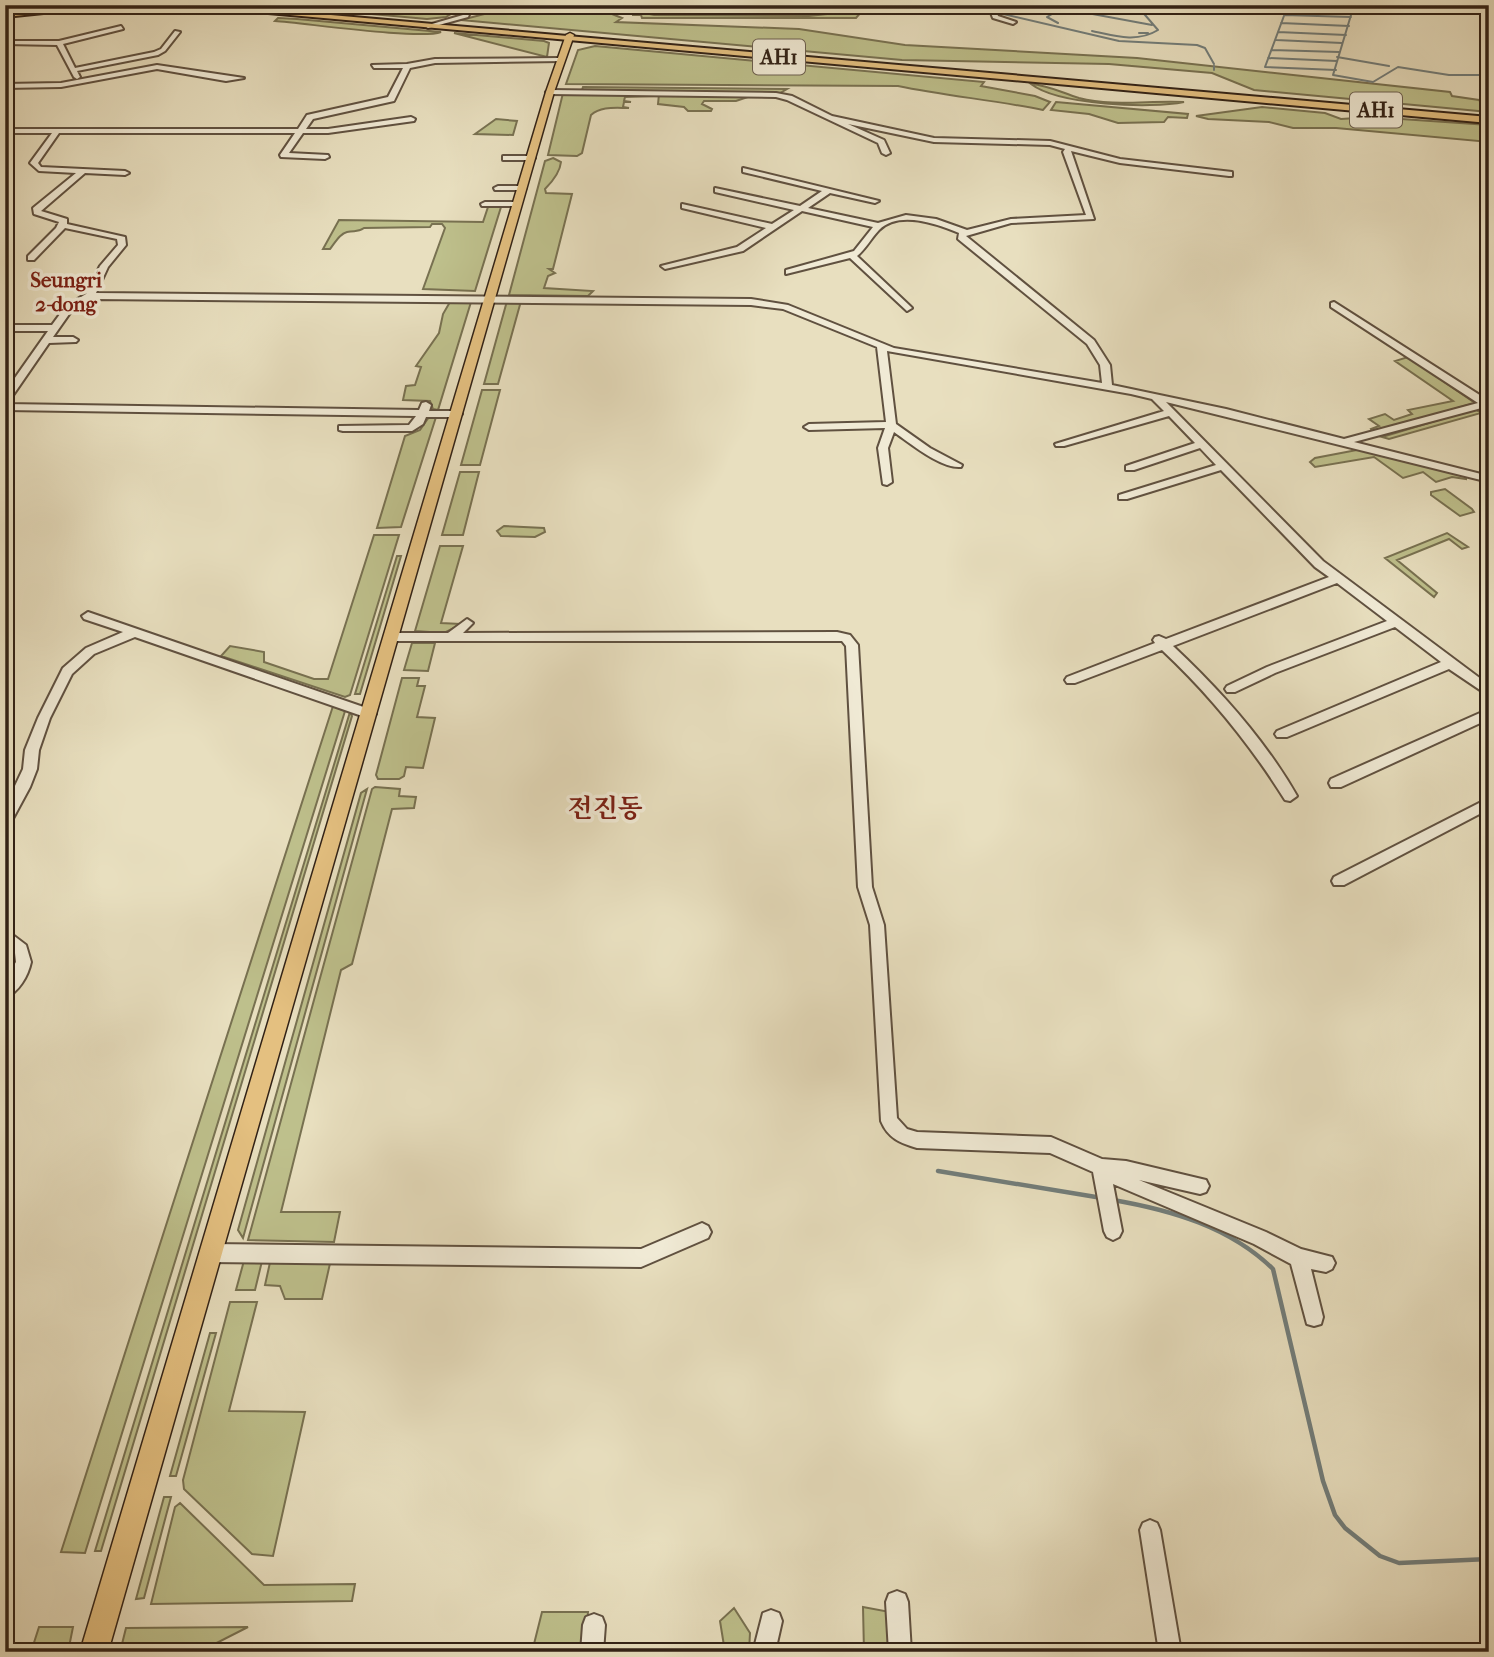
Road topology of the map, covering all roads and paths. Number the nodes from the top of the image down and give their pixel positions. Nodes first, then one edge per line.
1 (117, 5) edge
2 (184, 5) edge
3 (223, 5) edge
4 (470, 5) edge
5 (991, 5) edge
6 (259, 7) edge
7 (5, 14) edge
8 (1013, 22) dead end
9 (430, 24) junction
10 (121, 28) dead end
11 (177, 32) dead end
12 (568, 37) junction
13 (8, 43) dead end
14 (59, 43) junction
15 (551, 60) junction
16 (531, 64) dead end
17 (373, 66) dead end
18 (407, 66) junction
19 (74, 70) junction
20 (241, 78) dead end
21 (79, 81) junction
22 (5, 86) edge
23 (550, 92) junction
24 (828, 117) junction
25 (411, 119) dead end
26 (1489, 119) edge
27 (5, 131) edge
28 (57, 131) junction
29 (299, 131) junction
30 (1070, 146) junction
31 (1084, 150) junction
32 (886, 153) dead end
33 (1127, 155) dead end
34 (325, 157) dead end
35 (506, 158) dead end
36 (531, 158) junction
37 (746, 170) dead end
38 (83, 171) junction
39 (1229, 174) dead end
40 (119, 175) dead end
41 (498, 188) dead end
42 (718, 190) dead end
43 (829, 190) junction
44 (520, 196) junction
45 (876, 201) dead end
46 (485, 204) dead end
47 (685, 206) dead end
48 (802, 208) junction
49 (62, 225) junction
50 (878, 226) junction
51 (772, 227) junction
52 (967, 233) junction
53 (852, 256) junction
54 (31, 258) dead end
55 (665, 265) dead end
56 (789, 272) dead end
57 (90, 296) junction
58 (490, 298) junction
59 (1334, 305) dead end
60 (906, 309) dead end
61 (5, 328) edge
62 (55, 328) junction
63 (47, 340) junction
64 (73, 340) dead end
65 (881, 345) junction
66 (1107, 387) junction
67 (1156, 397) junction
68 (5, 399) edge
69 (5, 407) edge
70 (425, 409) junction
71 (1170, 412) junction
72 (457, 414) junction
73 (891, 425) junction
74 (809, 427) dead end
75 (343, 428) dead end
76 (1344, 441) junction
77 (1060, 444) dead end
78 (1201, 444) junction
79 (957, 465) dead end
80 (1223, 466) junction
81 (1130, 468) dead end
82 (1489, 479) edge
83 (887, 482) dead end
84 (1123, 498) dead end
85 (1339, 578) junction
86 (88, 616) dead end
87 (1396, 622) junction
88 (467, 623) dead end
89 (135, 632) junction
90 (392, 637) junction
91 (451, 637) junction
92 (1160, 642) junction
93 (1451, 663) junction
94 (1071, 680) dead end
95 (1231, 689) dead end
96 (1489, 692) edge
97 (370, 714) junction
98 (1489, 714) edge
99 (1282, 734) dead end
100 (1336, 783) dead end
101 (1290, 796) dead end
102 (1489, 803) edge
103 (5, 820) edge
104 (1339, 881) dead end
105 (5, 935) edge
106 (5, 990) edge
107 (1101, 1167) junction
108 (1200, 1186) dead end
109 (1113, 1231) dead end
110 (702, 1232) dead end
111 (209, 1254) junction
112 (1299, 1258) junction
113 (1326, 1263) dead end
114 (1314, 1317) dead end
115 (1150, 1530) dead end
116 (897, 1602) dead end
117 (771, 1621) dead end
118 (594, 1625) dead end
119 (94, 1652) edge
120 (592, 1652) edge
121 (764, 1652) edge
122 (900, 1652) edge
123 (1170, 1652) edge

1 - 7 highway
2 - 9 highway
3 - 6 highway
4 - 9 street
5 - 8 street
6 - 9 highway
9 - 12 highway
10 - 14 street
11 - 19 street
12 - 15 main road
12 - 26 highway, AH1
13 - 14 street
14 - 19 street
15 - 16 street
15 - 18 street
15 - 23 main road
17 - 18 street
18 - 29 street
19 - 21 street
20 - 21 street
21 - 22 street
23 - 24 street
23 - 36 main road
24 - 30 street
24 - 32 street
25 - 29 street
27 - 28 street
28 - 29 street
28 - 38 street
29 - 34 street
30 - 31 street
30 - 52 street
31 - 33 street
31 - 39 street
35 - 36 street
36 - 44 main road
37 - 43 street
38 - 40 street
38 - 49 street
41 - 44 street
42 - 48 street
43 - 45 street
43 - 48 street
44 - 46 street
44 - 58 main road
47 - 51 street
48 - 50 street
48 - 51 street
49 - 54 street
49 - 57 street
50 - 52 street
50 - 53 street
51 - 55 street
52 - 66 street
53 - 56 street
53 - 60 street
57 - 58 street
57 - 62 street
58 - 65 street
58 - 72 main road
59 - 76 street
61 - 62 street
62 - 63 street
63 - 64 street
63 - 68 street
65 - 66 street
65 - 73 street
66 - 67 street
67 - 71 street
67 - 76 street
69 - 70 street
70 - 72 street
70 - 75 street
71 - 77 street
71 - 78 street
72 - 90 main road
73 - 74 street
73 - 79 street
73 - 83 street
76 - 82 street
78 - 80 street
78 - 81 street
80 - 84 street
80 - 85 street
85 - 87 street
85 - 92 street
86 - 89 street
87 - 93 street
87 - 95 street
88 - 91 street
89 - 97 street
89 - 103 street
90 - 91 street
90 - 97 main road
91 - 107 street
92 - 94 street
92 - 101 street
93 - 96 street
93 - 99 street
97 - 111 main road
98 - 100 street
102 - 104 street
105 - 106 street
107 - 108 street
107 - 109 street
107 - 112 street
110 - 111 street
111 - 119 main road
112 - 113 street
112 - 114 street
115 - 123 street
116 - 122 street
117 - 121 street
118 - 120 street

